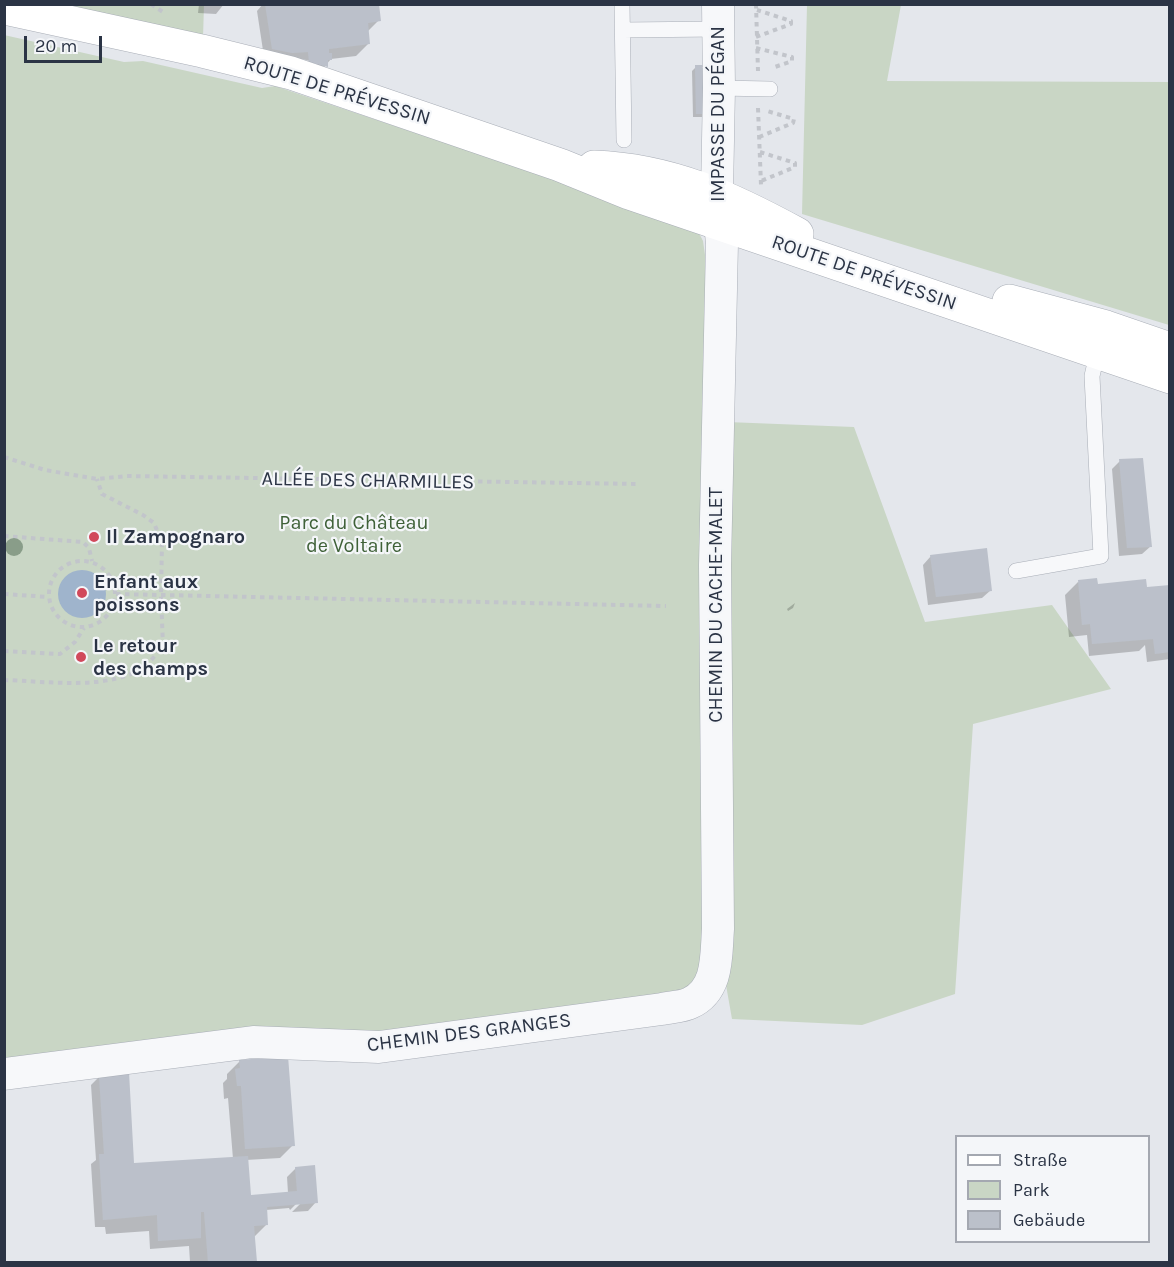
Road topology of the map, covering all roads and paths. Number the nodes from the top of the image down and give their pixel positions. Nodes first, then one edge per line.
1 (622, 4) edge
2 (4, 8) edge
3 (757, 10) dead end
4 (718, 17) edge
5 (622, 30) junction
6 (756, 37) dead end
7 (756, 48) dead end
8 (758, 74) dead end
9 (719, 88) junction
10 (770, 89) dead end
11 (758, 108) dead end
12 (759, 137) dead end
13 (624, 140) dead end
14 (760, 151) dead end
15 (761, 181) dead end
16 (719, 209) junction
17 (1102, 340) junction
18 (1170, 349) edge
19 (1170, 377) edge
20 (4, 457) edge
21 (97, 478) junction
22 (639, 484) dead end
23 (4, 536) edge
24 (92, 562) junction
25 (1016, 571) dead end
26 (4, 594) edge
27 (116, 594) junction
28 (161, 595) junction
29 (49, 597) junction
30 (666, 606) dead end
31 (84, 627) junction
32 (4, 651) edge
33 (4, 680) edge
34 (710, 984) joint
35 (4, 1074) edge

1 - 5 lane
2 - 16 main road, ROUTE DE PRÉVESSIN
3 - 6 path
4 - 5 lane
4 - 9 street, IMPASSE DU PÉGAN
5 - 13 lane
7 - 8 path
9 - 10 lane
9 - 16 street, IMPASSE DU PÉGAN
11 - 12 path
14 - 15 path
16 - 17 main road, ROUTE DE PRÉVESSIN
16 - 34 street, CHEMIN DU CACHE-MALET
17 - 18 main road, ROUTE DE PRÉVESSIN
17 - 19 main road, ROUTE DE PRÉVESSIN
17 - 25 lane
20 - 21 path, ALLÉE DES CHARMILLES
21 - 22 path, ALLÉE DES CHARMILLES
21 - 28 path
23 - 24 path
24 - 27 path
24 - 29 path
26 - 29 path
27 - 28 path
27 - 31 path
28 - 30 path
28 - 33 path
29 - 31 path
31 - 32 path
34 - 35 street, CHEMIN DES GRANGES

